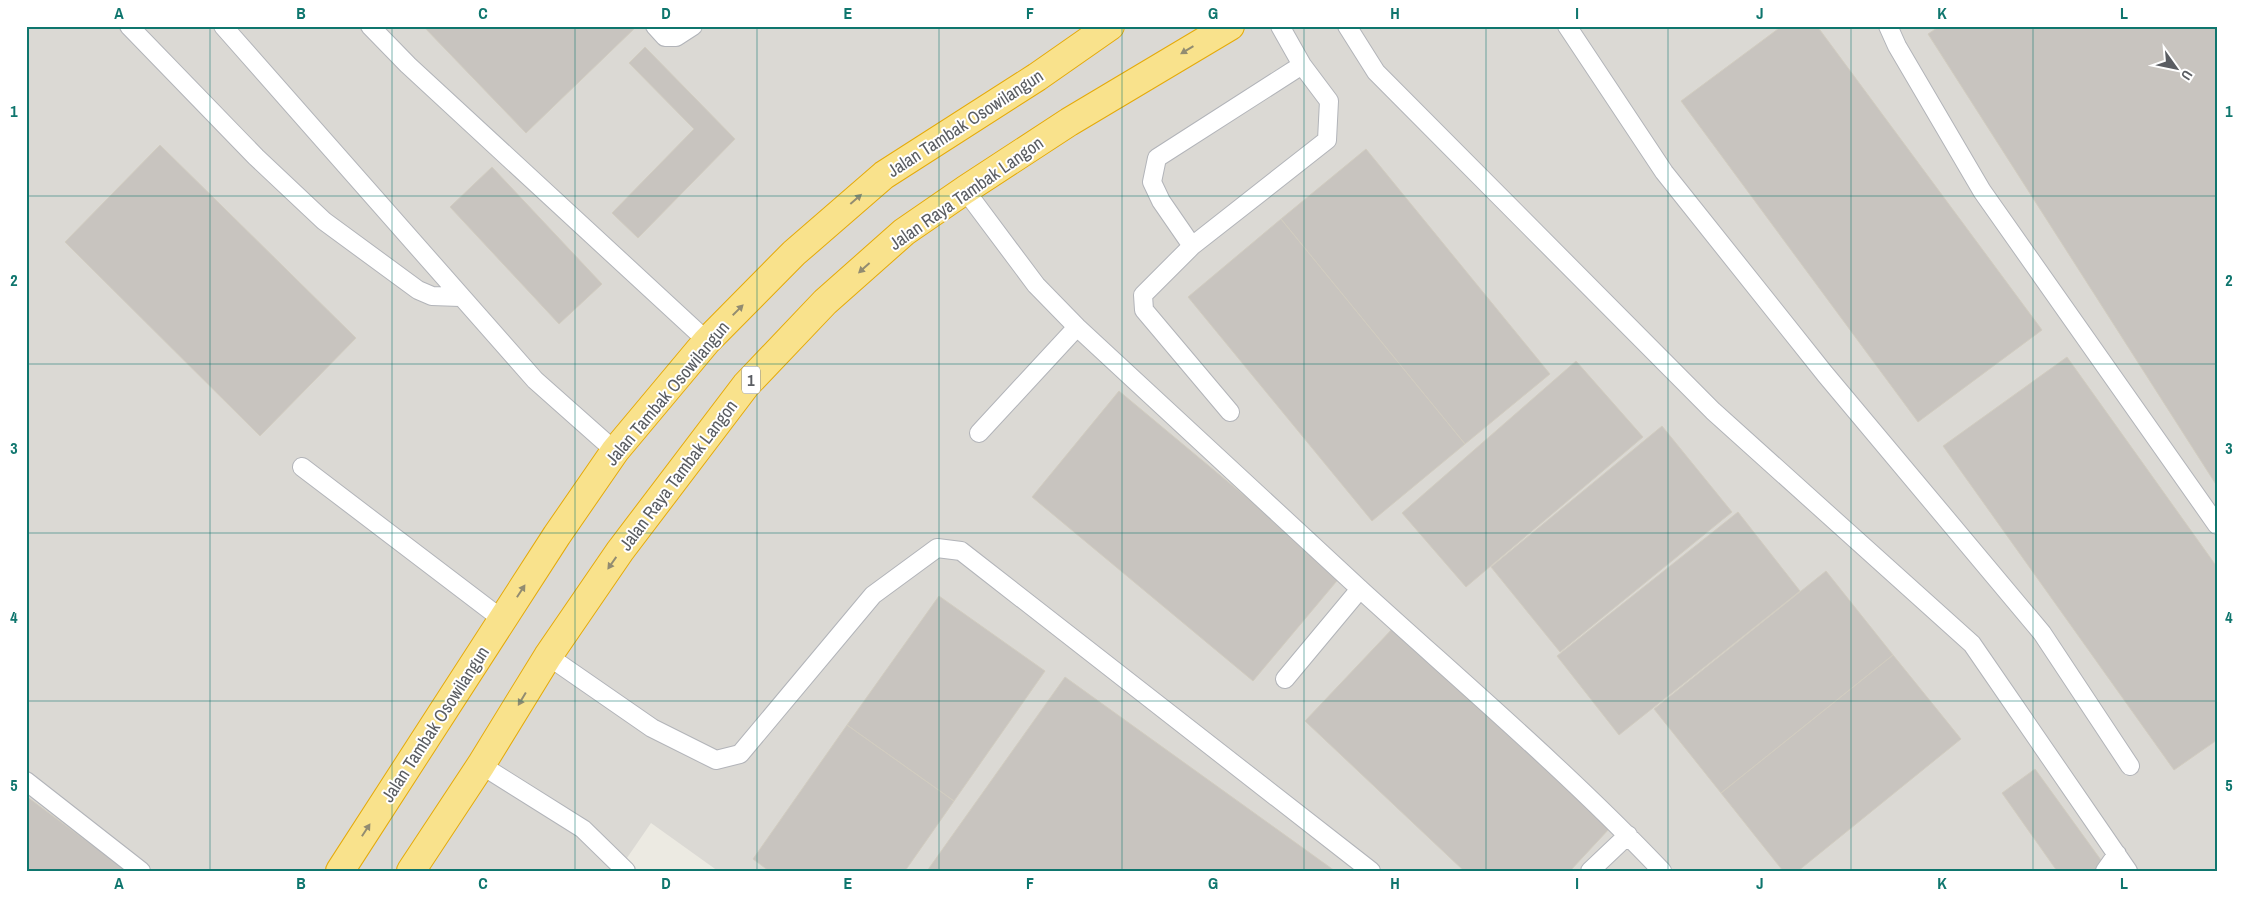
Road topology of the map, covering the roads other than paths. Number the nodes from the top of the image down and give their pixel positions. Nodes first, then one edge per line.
1 (129, 26) edge
2 (223, 26) edge
3 (370, 26) edge
4 (655, 26) edge
5 (693, 26) edge
6 (1280, 26) edge
7 (1347, 26) edge
8 (1567, 26) edge
9 (1888, 26) edge
10 (1109, 27) edge
11 (1215, 30) edge
12 (1302, 65) junction
13 (965, 190) junction
14 (1192, 246) junction
15 (460, 297) junction
16 (1076, 327) junction
17 (707, 342) junction
18 (1230, 412) dead end
19 (980, 433) dead end
20 (615, 451) junction
21 (302, 467) dead end
22 (2217, 525) edge
23 (1360, 589) junction
24 (503, 620) junction
25 (548, 656) junction
26 (1285, 679) dead end
27 (481, 765) junction
28 (2130, 766) dead end
29 (26, 781) edge
30 (1628, 835) junction
31 (2117, 854) junction
32 (140, 871) edge
33 (340, 871) edge
34 (411, 871) edge
35 (626, 871) edge
36 (1370, 871) edge
37 (1590, 871) edge
38 (1662, 871) edge
39 (2105, 871) edge
40 (2128, 871) edge

1 - 15 lane
2 - 15 lane
3 - 17 lane
4 - 5 lane
6 - 12 lane
7 - 31 lane
8 - 28 lane
9 - 22 lane
17 -> 10 highway, Jalan Tambak Osowilangun
11 -> 13 highway, Jalan Raya Tambak Langon / 1
12 - 14 lane
12 - 14 lane
13 - 16 lane
13 -> 25 highway, Jalan Raya Tambak Langon / 1
14 - 18 lane
15 - 20 lane
16 - 19 lane
16 - 23 lane
17 - 20 highway, Jalan Tambak Osowilangun
24 -> 20 highway, Jalan Tambak Osowilangun
21 - 24 lane
23 - 26 lane
23 - 30 lane
33 -> 24 highway, Jalan Tambak Osowilangun
25 -> 27 highway, Jalan Raya Tambak Langon / 1
25 - 36 lane
27 - 34 highway, Jalan Raya Tambak Langon / 1
27 - 35 lane
29 - 32 lane
30 - 37 lane
30 - 38 lane
31 - 39 lane
31 - 40 lane

